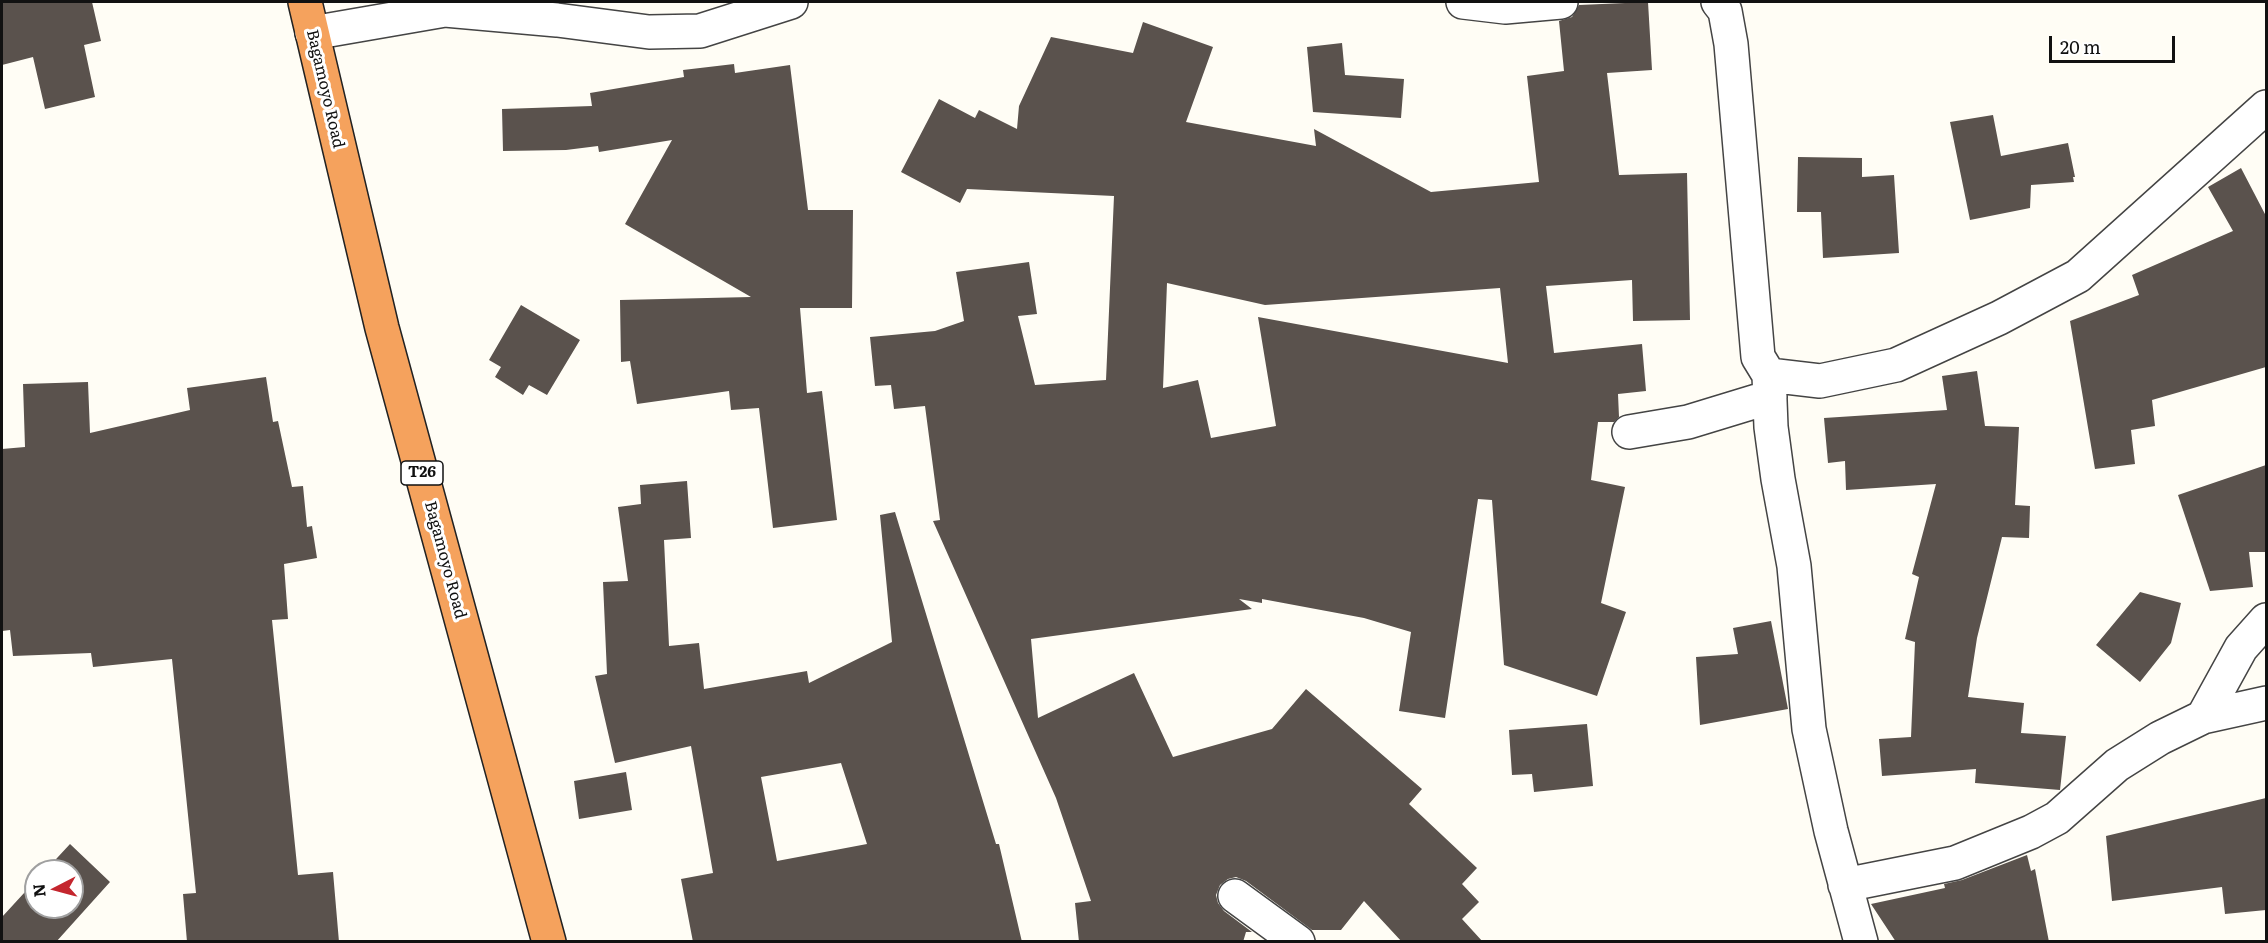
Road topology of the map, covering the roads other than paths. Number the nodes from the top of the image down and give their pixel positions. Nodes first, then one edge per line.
1 (305, 2) edge
2 (791, 2) edge
3 (1463, 2) edge
4 (1561, 2) edge
5 (1718, 2) edge
6 (312, 33) junction
7 (2266, 107) edge
8 (1769, 386) junction
9 (1629, 432) dead end
10 (2266, 620) edge
11 (2266, 702) edge
12 (2203, 717) junction
13 (1845, 885) junction
14 (1235, 896) dead end
15 (549, 942) edge
16 (1298, 942) edge
17 (1861, 942) edge

1 - 6 highway, Bagamoyo Road / T26
2 - 6 street
3 - 4 street
5 - 8 street
6 - 15 highway, Bagamoyo Road / T26
7 - 8 street
8 - 9 street
8 - 13 street
10 - 12 street
11 - 12 street
12 - 13 street
13 - 17 street
14 - 16 street

